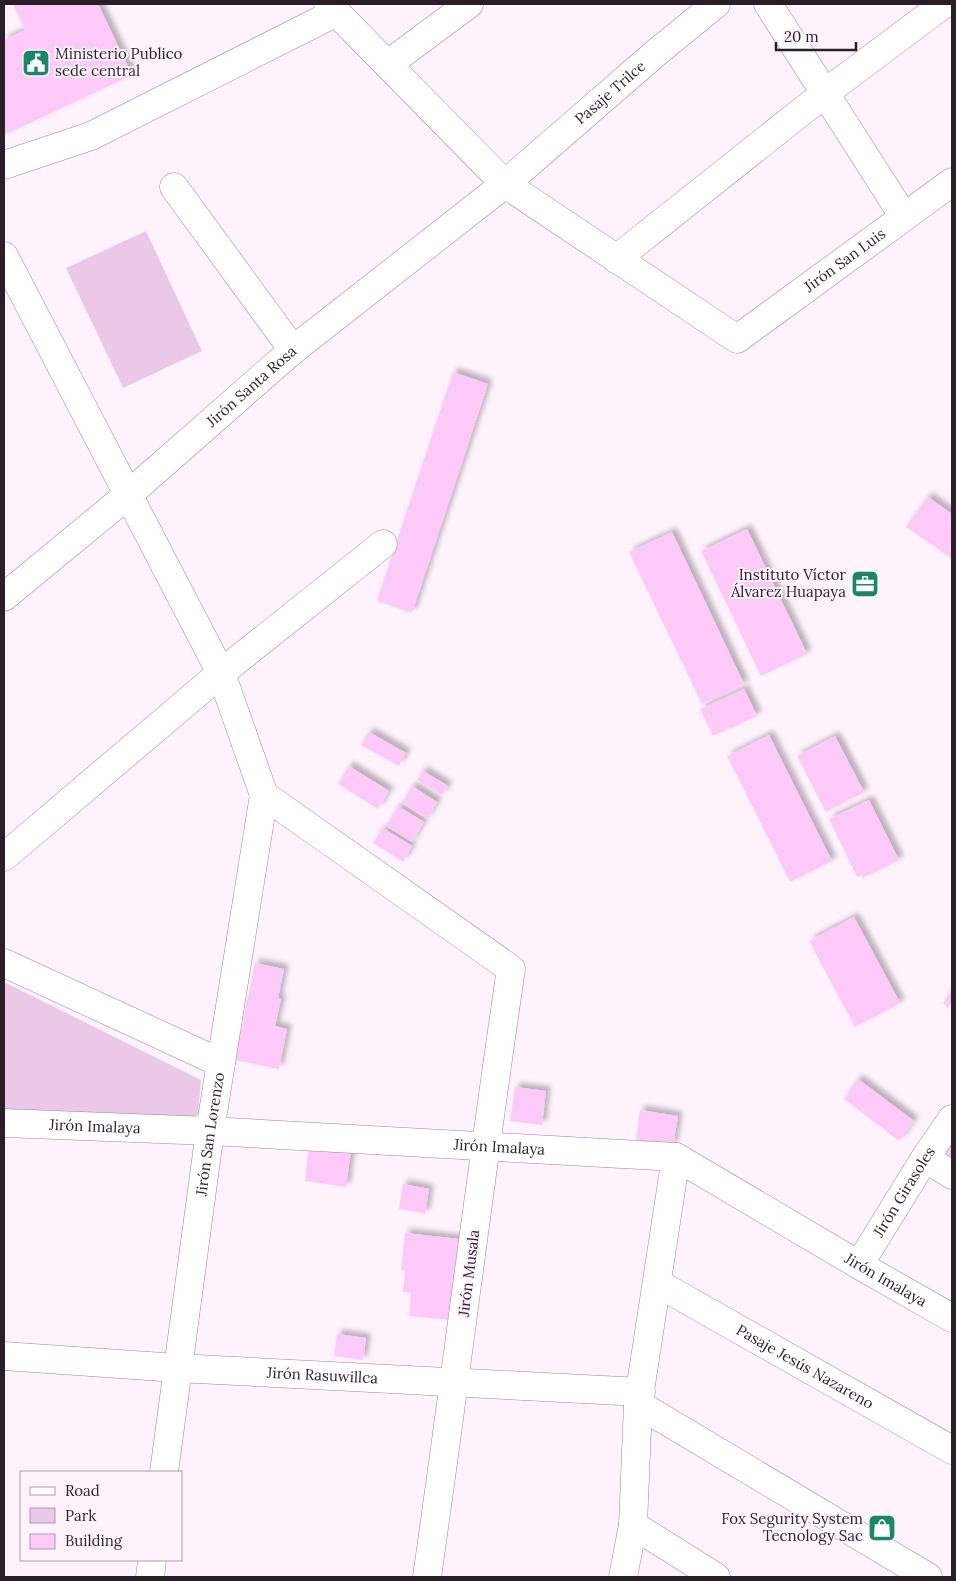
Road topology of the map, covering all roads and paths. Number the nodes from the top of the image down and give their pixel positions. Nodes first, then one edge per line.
1 (469, 4) edge
2 (716, 4) edge
3 (768, 4) edge
4 (944, 4) edge
5 (333, 8) edge
6 (388, 64) junction
7 (825, 93) junction
8 (4, 165) edge
9 (952, 182) edge
10 (505, 184) junction
11 (174, 187) dead end
12 (904, 217) junction
13 (4, 256) edge
14 (616, 259) junction
15 (293, 350) junction
16 (128, 494) junction
17 (383, 544) dead end
18 (4, 597) edge
19 (221, 673) junction
20 (264, 795) junction
21 (4, 856) edge
22 (4, 963) edge
23 (221, 1063) junction
24 (952, 1119) edge
25 (4, 1123) edge
26 (210, 1131) junction
27 (485, 1145) junction
28 (676, 1157) junction
29 (925, 1158) junction
30 (952, 1175) edge
31 (859, 1265) junction
32 (657, 1283) junction
33 (952, 1318) edge
34 (4, 1356) edge
35 (177, 1368) junction
36 (455, 1382) junction
37 (640, 1398) junction
38 (952, 1450) edge
39 (164, 1471) edge
40 (632, 1526) junction
41 (152, 1561) edge
42 (150, 1577) edge
43 (427, 1577) edge
44 (622, 1577) edge
45 (716, 1577) edge
46 (928, 1577) edge

1 - 6 street
2 - 10 street, Pasaje Trilce
3 - 7 street
4 - 7 street
5 - 6 street
5 - 8 street
6 - 10 street
7 - 12 street
7 - 14 street
9 - 12 street, Jirón San Luis
10 - 14 street
10 - 15 street, Jirón Santa Rosa
11 - 15 street
12 - 14 street, Jirón San Luis
13 - 16 street
15 - 16 street, Jirón Santa Rosa
16 - 18 street, Jirón Santa Rosa
16 - 19 street
17 - 19 street
19 - 20 street
19 - 21 street
20 - 23 street, Jirón San Lorenzo
20 - 27 street, Jirón Musala
22 - 23 street
23 - 26 street, Jirón San Lorenzo
24 - 29 street, Jirón Girasoles
25 - 26 street, Jirón Imalaya
26 - 27 street, Jirón Imalaya
26 - 35 street, Jirón San Lorenzo
27 - 28 street, Jirón Imalaya
27 - 36 street, Jirón Musala
28 - 31 street, Jirón Imalaya
28 - 32 street
29 - 30 street
29 - 31 street, Jirón Girasoles
31 - 33 street, Jirón Imalaya
32 - 37 street
32 - 38 street, Pasaje Jesús Nazareno
34 - 35 street, Jirón Rasuwillca
35 - 36 street, Jirón Rasuwillca
35 - 39 street, Jirón San Lorenzo
36 - 37 street, Jirón Rasuwillca
36 - 43 street, Jirón Musala
37 - 40 street
37 - 46 street
40 - 44 street
40 - 45 street
41 - 42 street

